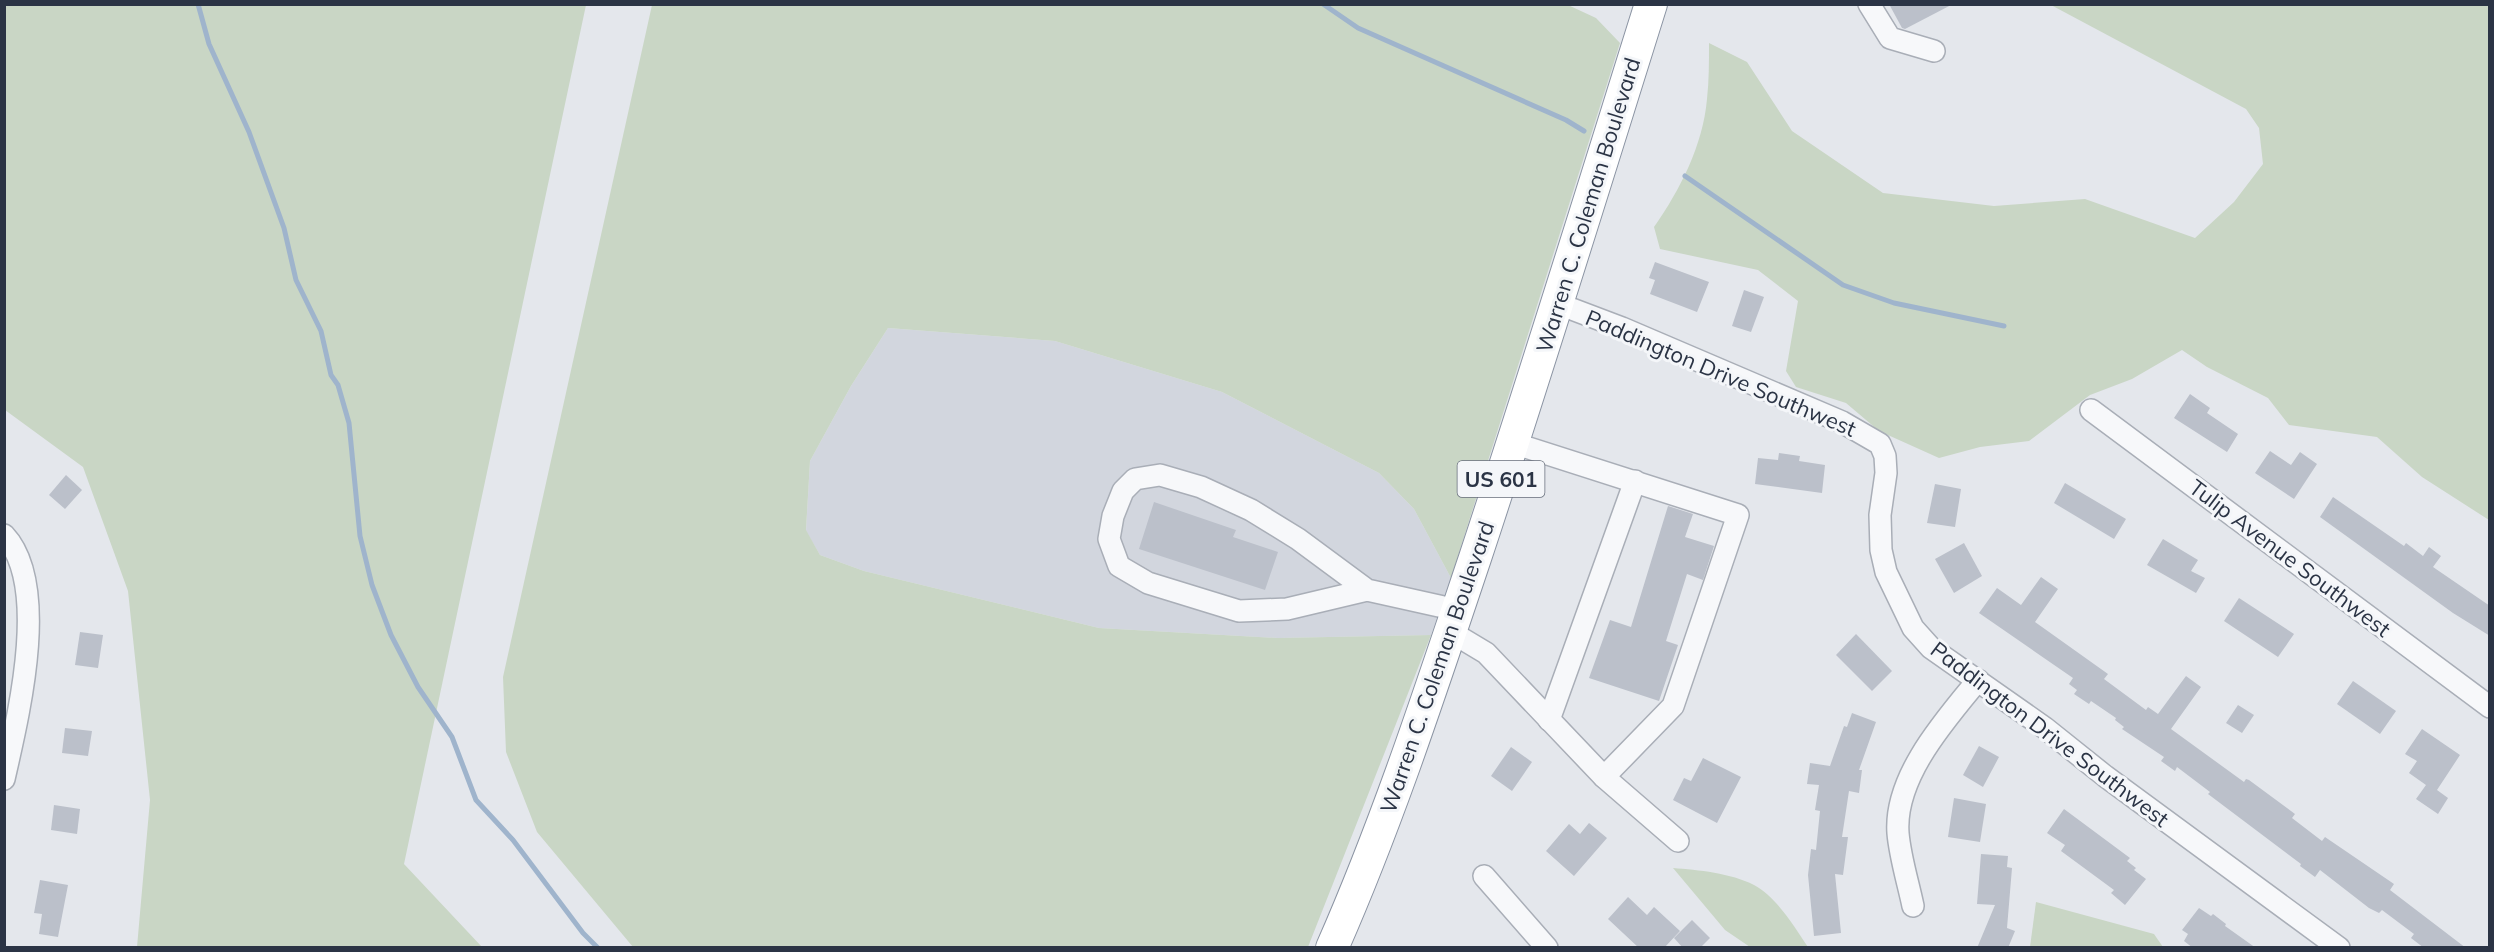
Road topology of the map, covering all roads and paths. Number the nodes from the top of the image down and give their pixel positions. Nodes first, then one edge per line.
1 (1651, 4) edge
2 (1869, 4) edge
3 (1934, 51) dead end
4 (1556, 303) junction
5 (2091, 410) dead end
6 (1513, 443) junction
7 (1635, 482) junction
8 (4, 535) edge
9 (1367, 590) junction
10 (1454, 621) junction
11 (1978, 680) junction
12 (2490, 706) edge
13 (1549, 720) junction
14 (1604, 777) junction
15 (4, 779) edge
16 (1678, 841) dead end
17 (1484, 876) dead end
18 (1913, 906) dead end
19 (1332, 948) edge
20 (1547, 948) edge
21 (2339, 948) edge

1 - 4 highway, Warren C. Coleman Boulevard / US 601
2 - 3 street
4 - 6 highway, Warren C. Coleman Boulevard / US 601
4 - 11 street, Paddington Drive Southwest
5 - 12 street, Tulip Avenue Southwest
6 - 7 street
6 - 10 highway, Warren C. Coleman Boulevard / US 601
7 - 13 street
7 - 14 street
8 - 15 street
9 - 9 street
9 - 10 street
10 - 13 street
10 - 19 highway, Warren C. Coleman Boulevard / US 601
11 - 18 street
11 - 21 street, Paddington Drive Southwest
13 - 14 street
14 - 16 street
17 - 20 street

